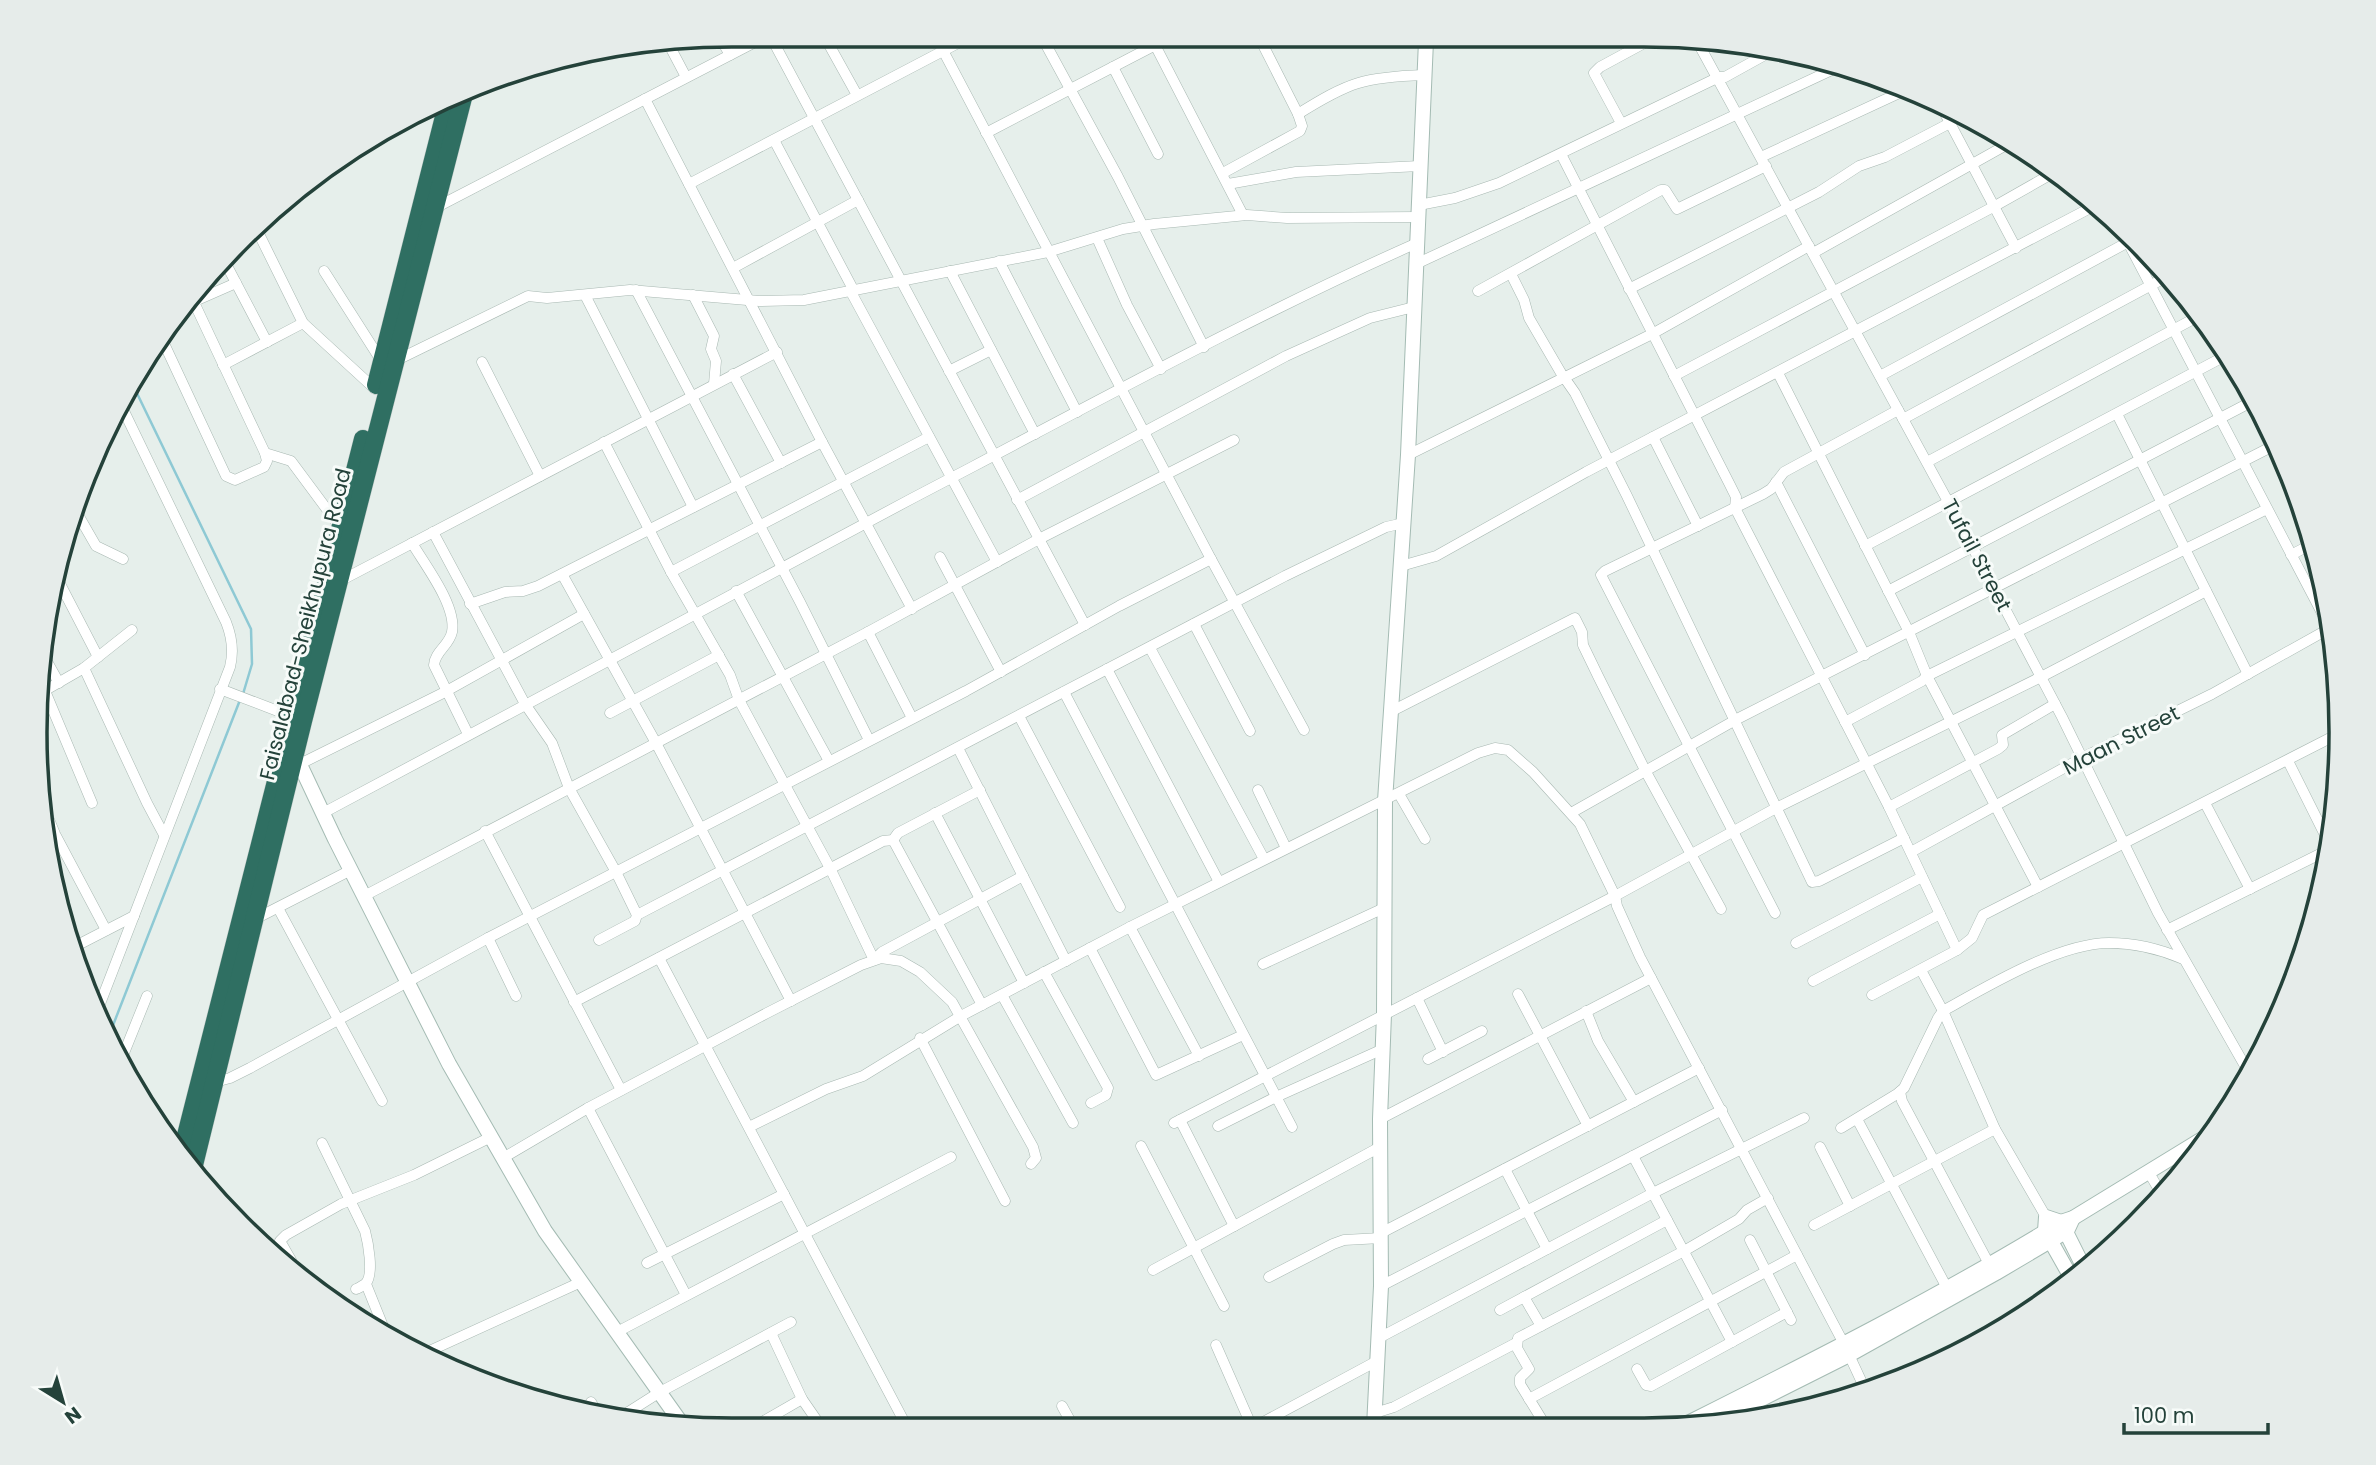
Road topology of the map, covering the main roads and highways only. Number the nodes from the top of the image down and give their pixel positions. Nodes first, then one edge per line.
1 (462, 103) edge
2 (446, 110) edge
3 (388, 362) junction
4 (297, 719) junction
5 (184, 1143) edge
6 (196, 1158) edge

1 - 3 highway, Faisalabad-Sheikhupura Road
2 - 3 highway, Faisalabad-Sheikhupura Road
3 - 4 highway, Faisalabad-Sheikhupura Road
3 - 4 highway, Faisalabad-Sheikhupura Road
4 - 5 highway, Faisalabad-Sheikhupura Road
4 - 6 highway, Faisalabad-Sheikhupura Road

